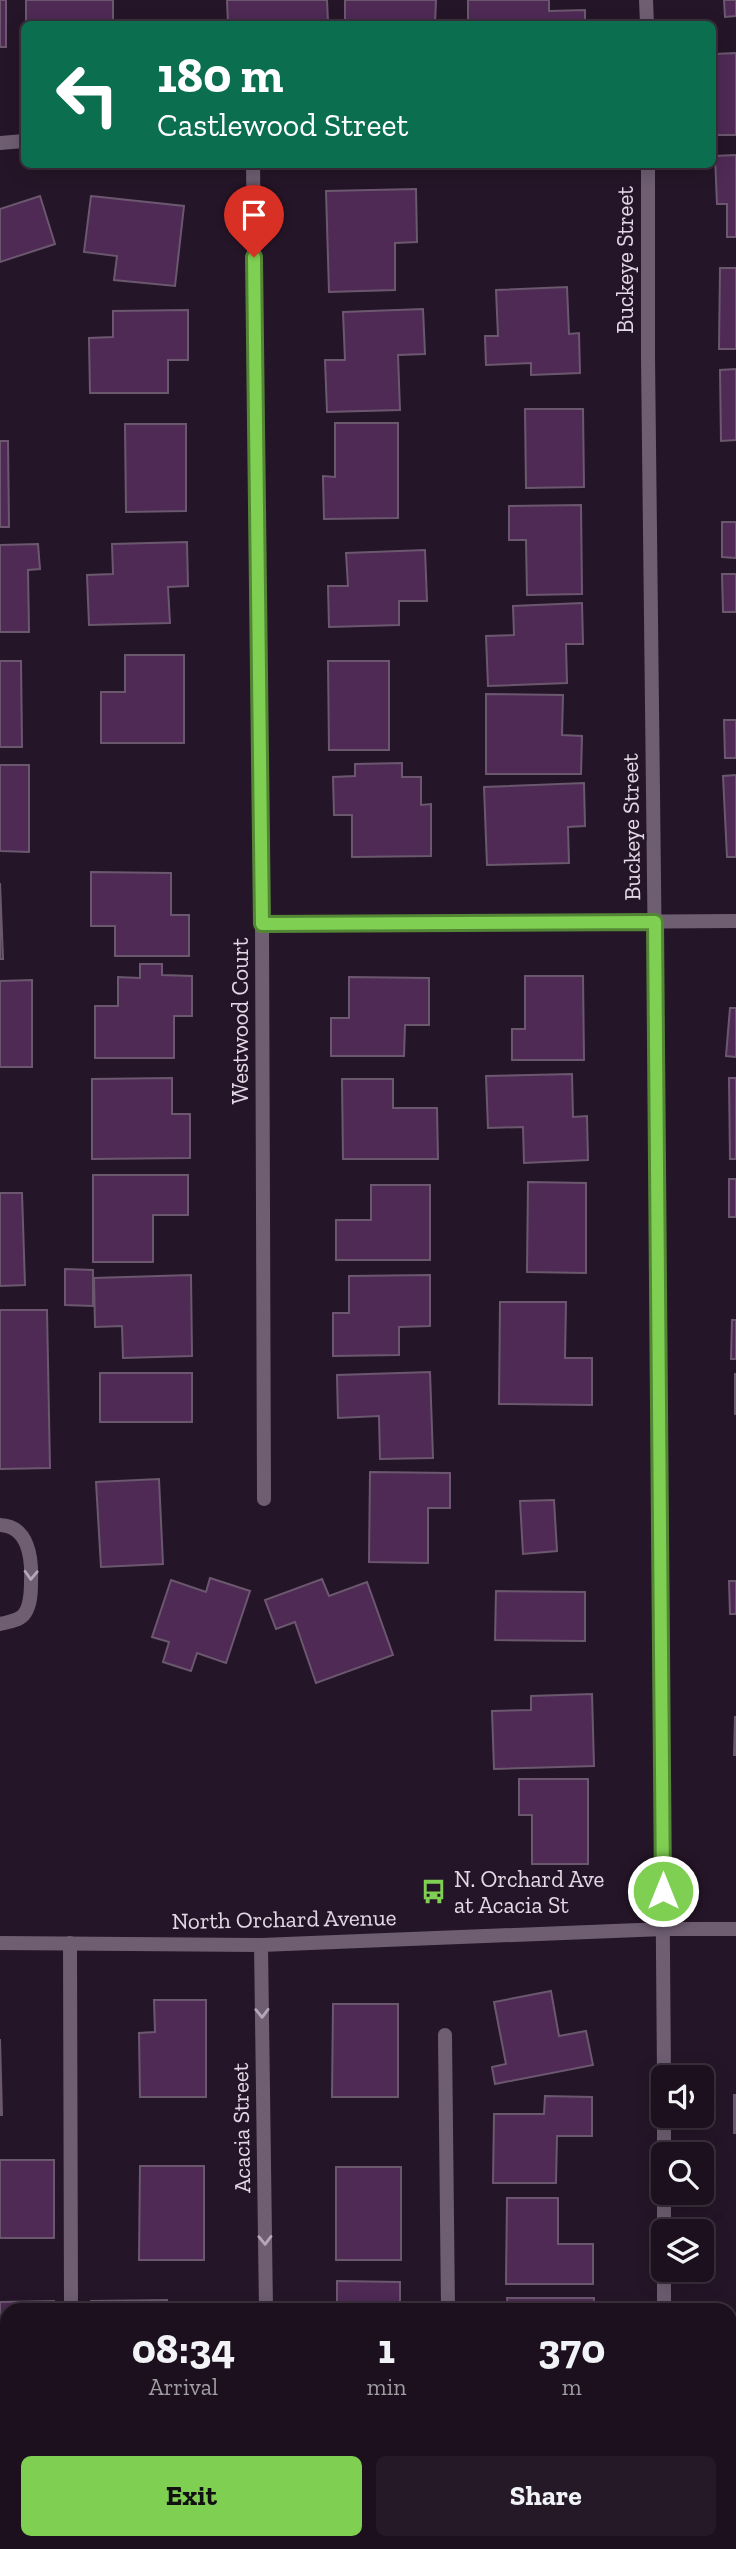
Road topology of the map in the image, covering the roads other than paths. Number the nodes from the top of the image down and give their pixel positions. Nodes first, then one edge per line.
1 (646, 0) edge
2 (647, 21) edge
3 (21, 141) edge
4 (0, 143) edge
5 (253, 168) edge
6 (648, 168) edge
7 (736, 920) edge
8 (655, 922) junction
9 (262, 924) junction
10 (264, 1499) dead end
11 (0, 1525) edge
12 (0, 1624) edge
13 (664, 1929) junction
14 (736, 1929) edge
15 (0, 1943) edge
16 (69, 1943) junction
17 (261, 1945) junction
18 (445, 2035) dead end
19 (664, 2065) edge
20 (664, 2282) edge
21 (71, 2303) edge
22 (266, 2303) edge
23 (448, 2303) edge
24 (664, 2303) edge

1 - 2 street
3 - 4 street
5 - 9 street, Westwood Court
6 - 8 street, Buckeye Street
7 - 8 street
8 - 9 street
8 - 13 street, Buckeye Street
9 - 10 street, Westwood Court
11 -> 12 street
13 - 14 street, North Orchard Avenue
13 - 17 street, North Orchard Avenue
13 - 19 street, Buckeye Street
15 - 16 street, North Orchard Avenue
16 - 17 street, North Orchard Avenue
16 - 21 street
17 -> 22 street, Acacia Street
18 - 23 street
20 - 24 street

